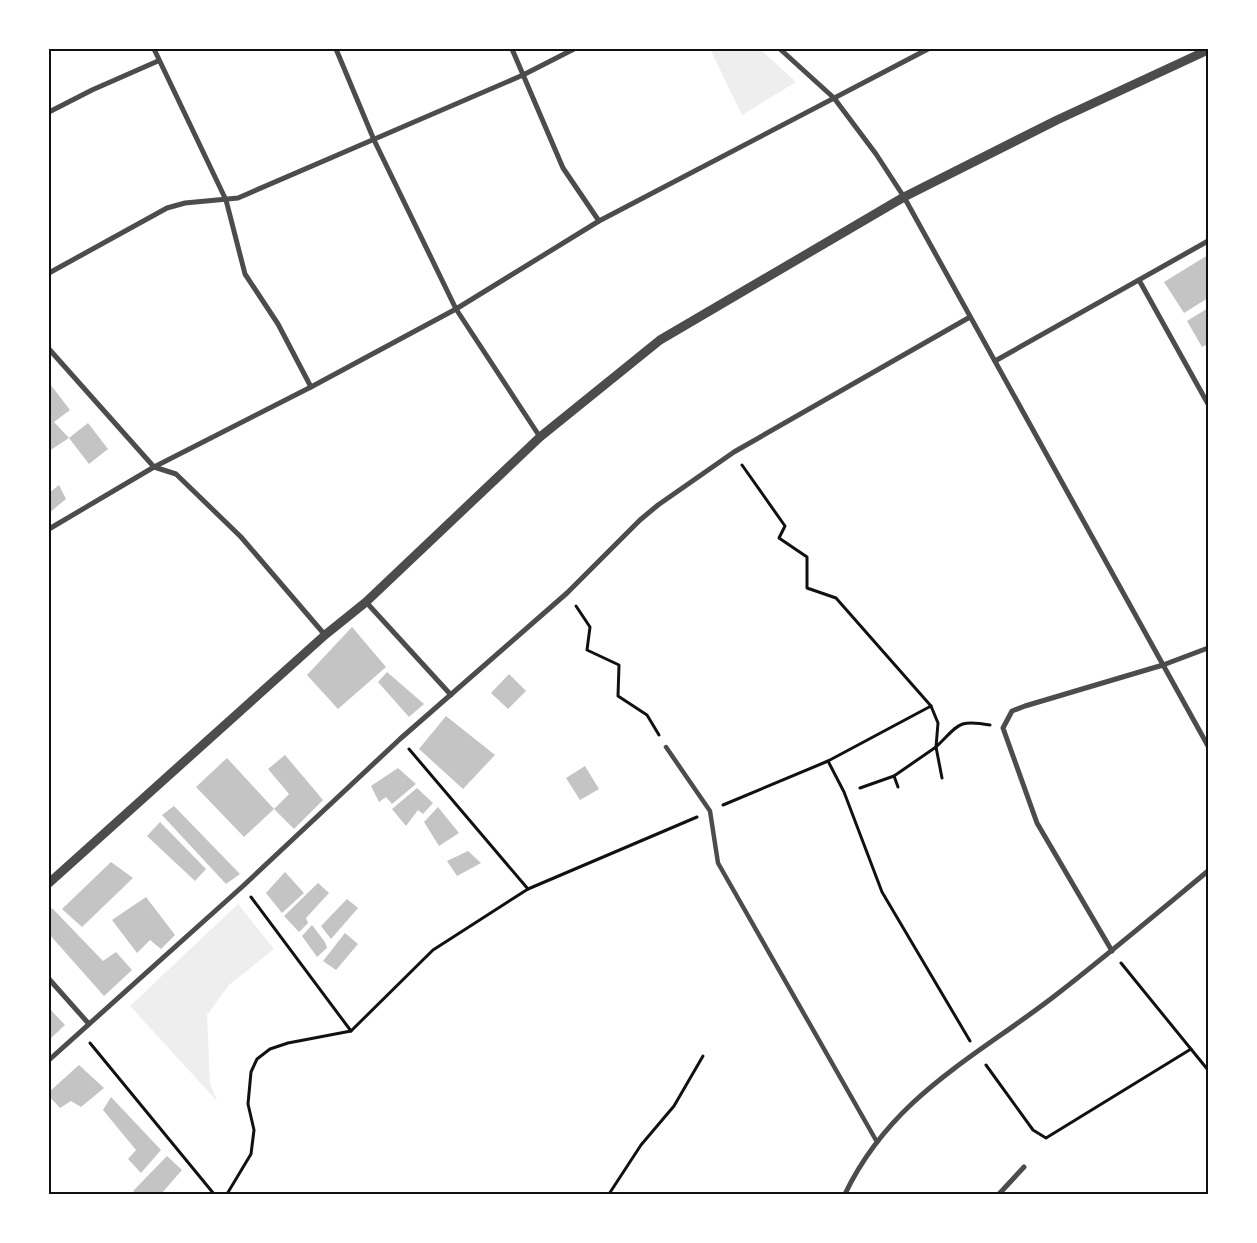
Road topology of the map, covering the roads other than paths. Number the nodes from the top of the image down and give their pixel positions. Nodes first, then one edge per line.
1 (154, 49) edge
2 (336, 49) edge
3 (512, 49) edge
4 (574, 49) edge
5 (780, 49) edge
6 (928, 49) edge
7 (1206, 52) edge
8 (158, 61) junction
9 (523, 75) junction
10 (834, 98) junction
11 (49, 112) edge
12 (374, 140) junction
13 (904, 197) junction
14 (226, 200) junction
15 (598, 221) junction
16 (1208, 241) edge
17 (49, 272) edge
18 (1139, 280) junction
19 (456, 308) junction
20 (970, 317) junction
21 (49, 349) edge
22 (995, 361) junction
23 (310, 387) junction
24 (1208, 404) edge
25 (540, 437) junction
26 (154, 467) junction
27 (49, 529) edge
28 (366, 602) junction
29 (325, 635) junction
30 (1208, 648) edge
31 (1164, 665) junction
32 (451, 695) junction
33 (1208, 746) edge
34 (666, 747) road end
35 (1208, 871) edge
36 (49, 884) edge
37 (1112, 950) junction
38 (49, 980) edge
39 (89, 1024) junction
40 (49, 1060) edge
41 (877, 1142) junction
42 (1024, 1167) dead end
43 (845, 1194) edge
44 (999, 1194) edge

1 - 8 street
2 - 12 street
3 - 9 street
4 - 9 street
5 - 10 street
6 - 10 street
7 - 13 street
8 - 11 street
8 - 14 street
9 - 12 street
9 - 15 street
10 - 13 street
10 - 15 street
12 - 14 street
12 - 19 street
13 - 20 street
13 - 25 street
14 - 17 street
14 - 23 street
15 - 19 street
16 - 18 street
18 - 22 street
18 - 24 street
19 - 23 street
19 - 25 street
20 - 22 street
20 - 32 street
21 - 26 street
22 - 31 street
23 - 26 street
25 - 28 street
26 - 27 street
26 - 29 street
28 - 29 street
28 - 32 street
29 - 36 street
30 - 31 street
31 - 33 street
31 - 37 street
32 - 39 street
34 - 41 street
35 - 37 street
37 - 41 street
38 - 39 street
39 - 40 street
41 - 43 street
42 - 44 street

